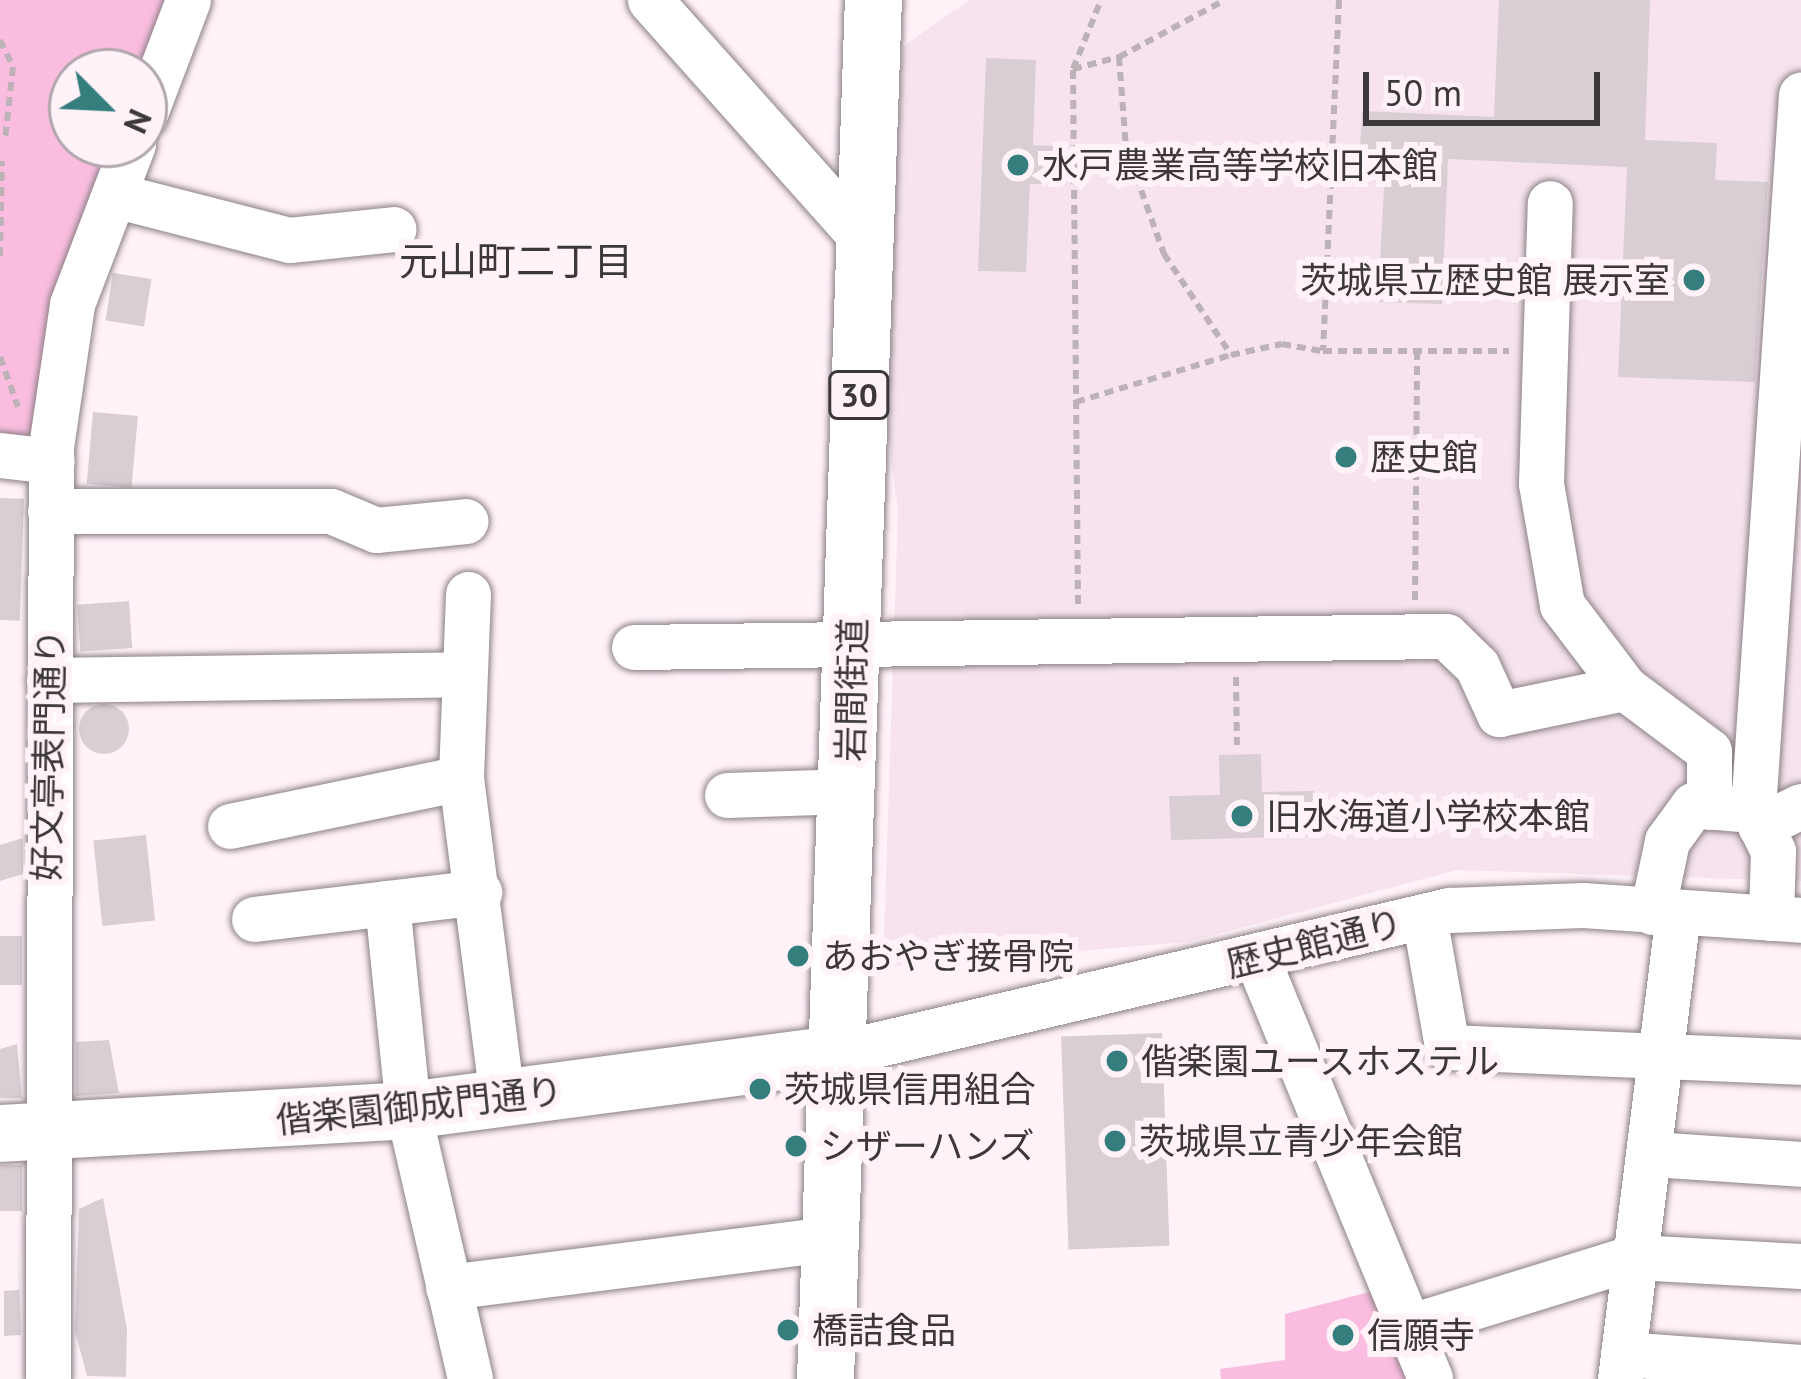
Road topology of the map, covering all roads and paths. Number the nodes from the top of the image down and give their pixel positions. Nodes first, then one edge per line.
1 (188, 0) edge
2 (650, 0) edge
3 (873, 0) edge
4 (1101, 0) edge
5 (1225, 0) edge
6 (1339, 0) edge
7 (0, 40) edge
8 (168, 53) edge
9 (1120, 57) junction
10 (1073, 69) junction
11 (1801, 95) edge
12 (5, 140) dead end
13 (2, 161) edge
14 (1800, 165) edge
15 (125, 168) edge
16 (114, 195) junction
17 (1550, 203) dead end
18 (393, 229) dead end
19 (863, 240) junction
20 (0, 256) edge
21 (1323, 351) junction
22 (1418, 351) junction
23 (1546, 351) junction
24 (1231, 355) junction
25 (1076, 402) junction
26 (0, 455) edge
27 (52, 461) junction
28 (50, 511) junction
29 (466, 520) dead end
30 (468, 594) dead end
31 (1414, 637) junction
32 (1235, 640) junction
33 (1078, 644) junction
34 (634, 646) dead end
35 (852, 648) junction
36 (460, 674) junction
37 (49, 680) junction
38 (1625, 688) junction
39 (1238, 745) dead end
40 (461, 778) junction
41 (849, 791) junction
42 (727, 795) dead end
43 (1801, 806) edge
44 (1741, 814) junction
45 (230, 826) dead end
46 (479, 892) junction
47 (387, 903) junction
48 (1665, 913) junction
49 (1424, 916) junction
50 (254, 919) dead end
51 (1786, 919) edge
52 (1258, 961) junction
53 (836, 1054) junction
54 (1664, 1055) junction
55 (1801, 1062) edge
56 (502, 1097) junction
57 (408, 1110) junction
58 (21, 1132) edge
59 (1652, 1154) junction
60 (1801, 1164) edge
61 (829, 1239) junction
62 (1635, 1257) junction
63 (1801, 1266) edge
64 (448, 1287) junction
65 (1405, 1328) junction
66 (1621, 1366) edge
67 (1801, 1367) edge
68 (48, 1379) edge
69 (470, 1379) edge
70 (825, 1379) edge
71 (1430, 1379) edge

1 - 8 street
2 - 19 street
3 - 19 main road, 岩間街道 / 30
4 - 10 path
5 - 9 path
6 - 21 path
7 - 12 path
9 - 10 path
9 - 24 path
10 - 25 path
11 - 14 street
13 - 20 path
14 - 44 street
15 - 16 street, 好文亭表門通り
16 - 18 street
16 - 27 street, 好文亭表門通り
17 - 23 street
19 - 35 main road, 岩間街道 / 30
21 - 22 path
21 - 24 path
22 - 23 path
22 - 31 path
23 - 38 street
24 - 25 path
25 - 33 path
26 - 27 street
27 - 28 street, 好文亭表門通り
28 - 29 street
28 - 37 street, 好文亭表門通り
30 - 36 street
31 - 32 street
31 - 38 street
32 - 33 street
32 - 39 path
33 - 35 street
34 - 35 street
35 - 41 main road, 岩間街道 / 30
36 - 37 street
36 - 40 street
37 - 58 street, 好文亭表門通り
38 - 44 street
40 - 45 street
40 - 46 street
41 - 42 street
41 - 53 main road, 岩間街道 / 30
43 - 44 street
44 - 48 street
44 - 51 street
46 - 47 street
46 - 56 street
47 - 50 street
47 - 57 street
48 - 49 street, 歴史館通り
48 - 51 street, 歴史館通り
48 - 54 street
49 - 52 street, 歴史館通り
49 - 54 street
52 - 53 street, 歴史館通り
52 - 65 street
53 - 56 main road, 偕楽園御成門通り
53 - 61 main road, 岩間街道 / 30
54 - 55 street
54 - 59 street
56 - 57 main road, 偕楽園御成門通り
57 - 58 main road, 偕楽園御成門通り
57 - 64 street
58 - 68 street, 好文亭表門通り
59 - 60 street
59 - 62 street
61 - 64 street
61 - 70 main road, 岩間街道 / 30
62 - 63 street
62 - 65 street
62 - 66 street
64 - 69 street
65 - 71 street
66 - 67 street

